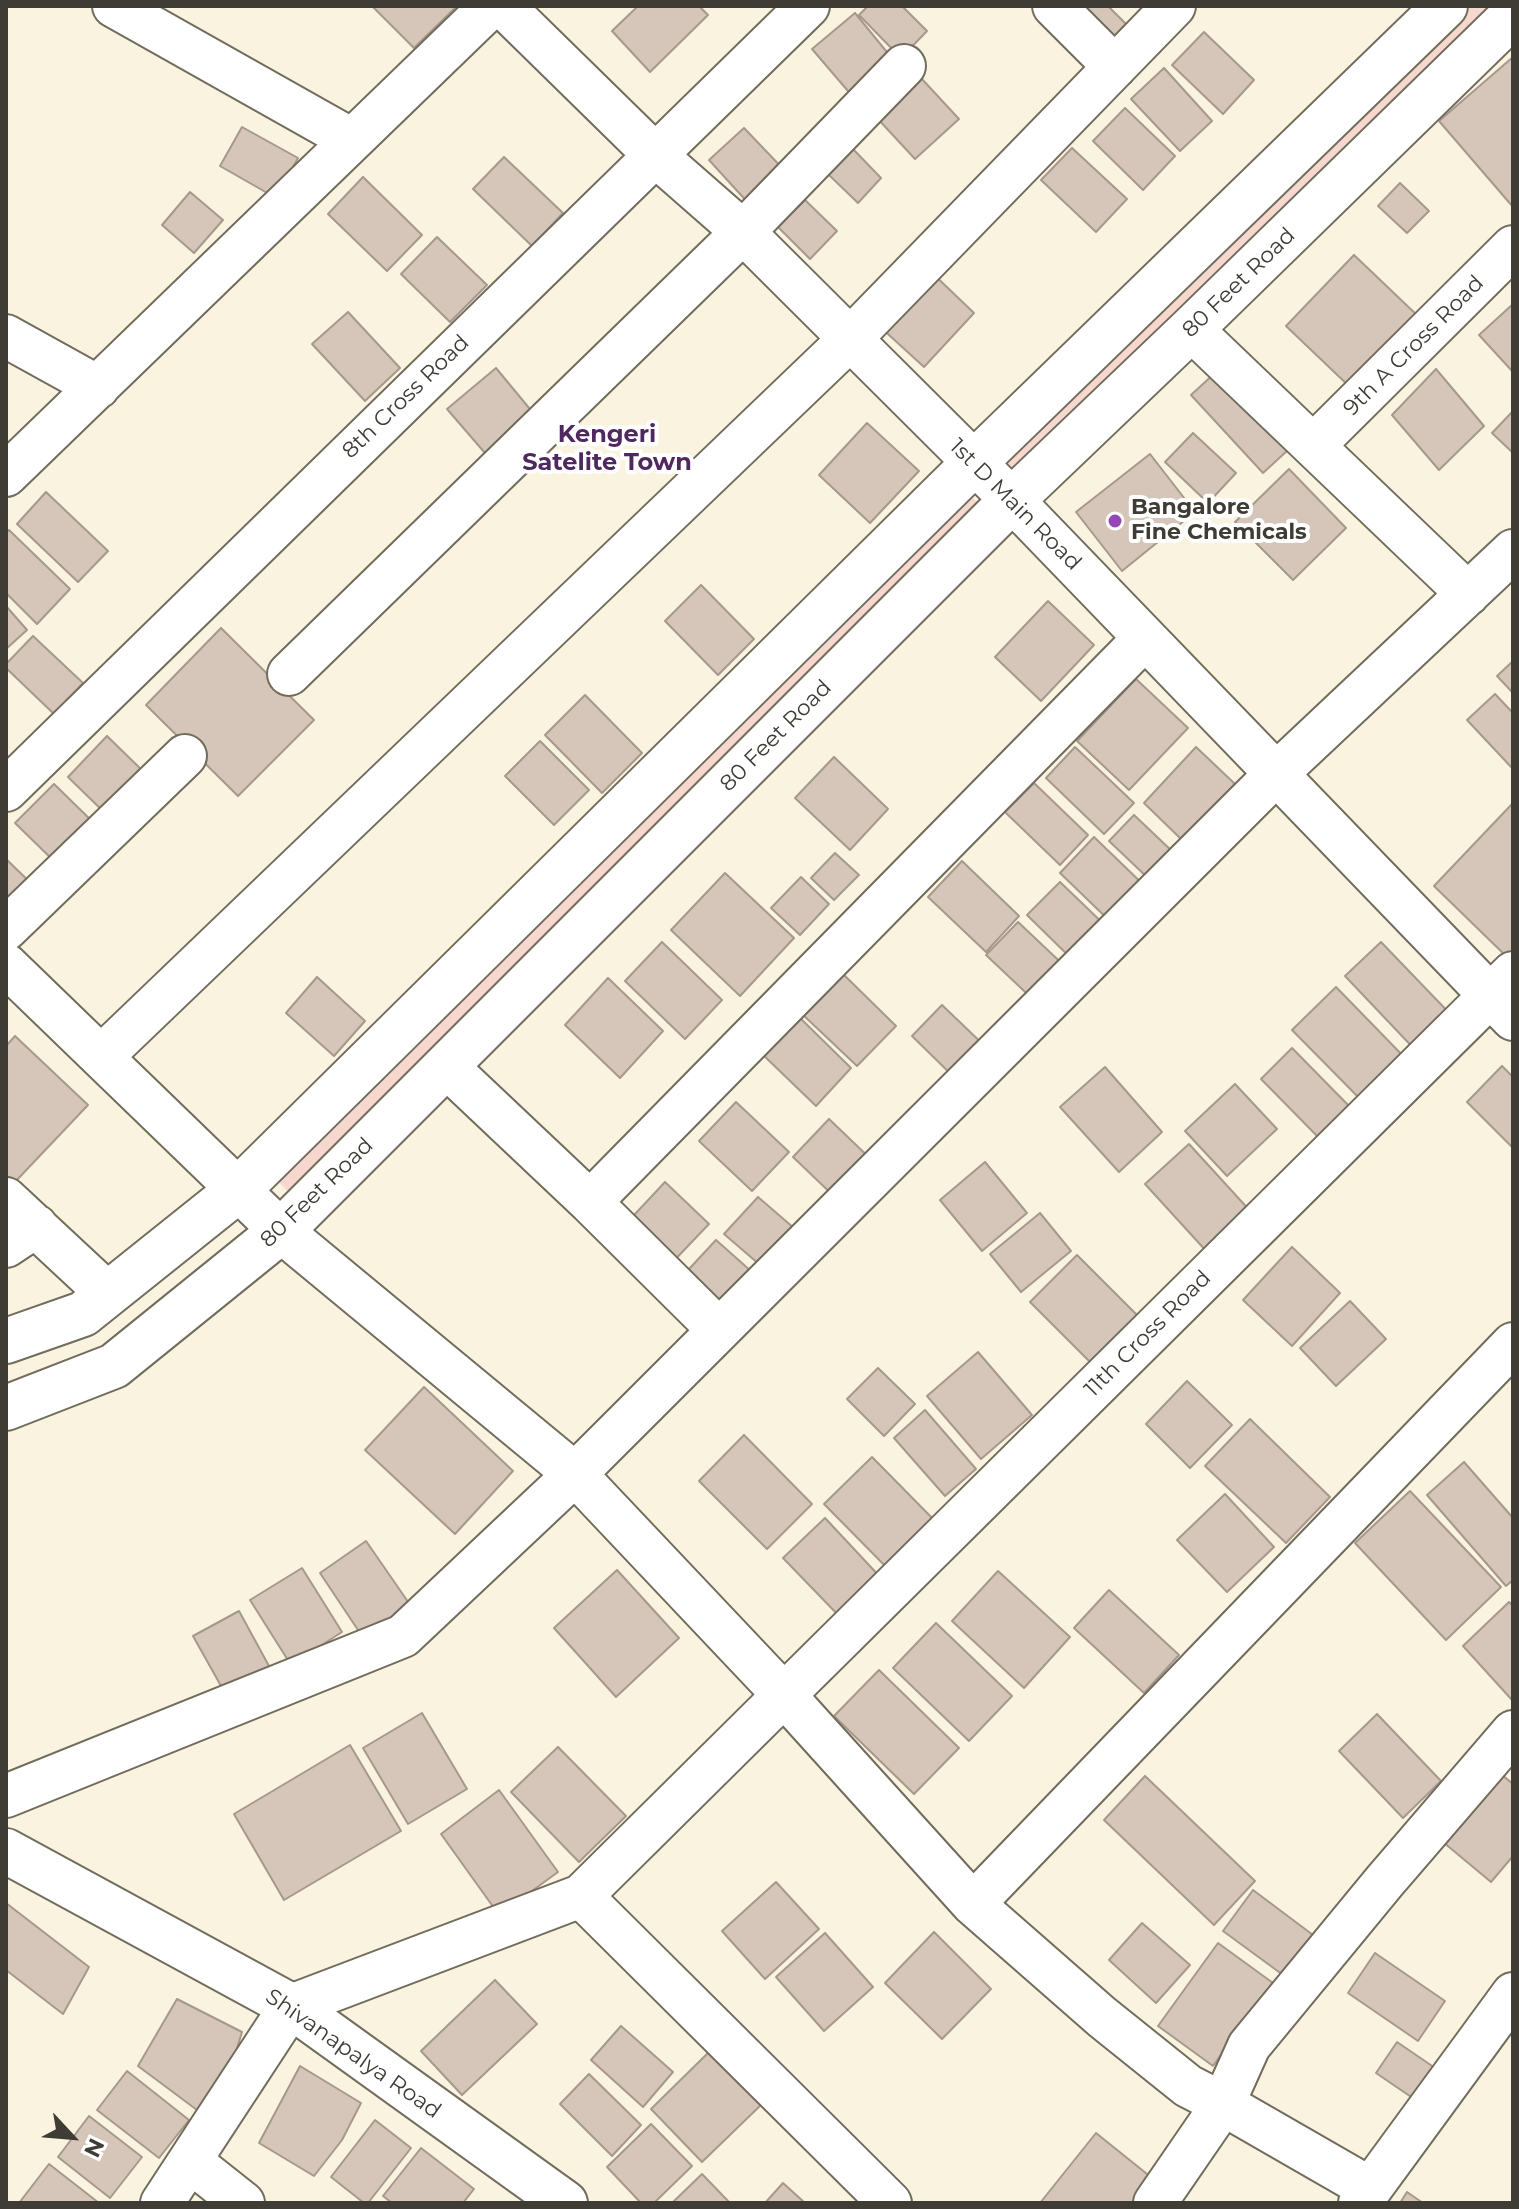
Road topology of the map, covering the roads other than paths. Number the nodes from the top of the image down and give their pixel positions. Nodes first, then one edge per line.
1 (114, 6) edge
2 (491, 6) edge
3 (503, 6) edge
4 (808, 6) edge
5 (1054, 6) edge
6 (1174, 6) edge
7 (1445, 6) edge
8 (1513, 15) edge
9 (904, 66) dead end
10 (1115, 67) junction
11 (352, 140) junction
12 (654, 154) junction
13 (743, 232) junction
14 (1513, 247) edge
15 (1191, 329) junction
16 (6, 336) edge
17 (850, 339) junction
18 (98, 387) junction
19 (1314, 445) junction
20 (974, 463) junction
21 (6, 475) edge
22 (1012, 500) junction
23 (1513, 551) edge
24 (1468, 594) junction
25 (1148, 641) junction
26 (289, 674) dead end
27 (185, 756) dead end
28 (1276, 774) junction
29 (6, 790) edge
30 (6, 929) edge
31 (6, 965) edge
32 (1505, 995) edge
33 (101, 1057) junction
34 (446, 1066) junction
35 (238, 1190) junction
36 (590, 1202) junction
37 (16, 1224) edge
38 (281, 1231) junction
39 (108, 1294) junction
40 (719, 1330) junction
41 (6, 1341) edge
42 (1508, 1357) edge
43 (6, 1408) edge
44 (575, 1474) junction
45 (784, 1695) junction
46 (1513, 1732) edge
47 (6, 1796) edge
48 (6, 1851) edge
49 (581, 1896) junction
50 (973, 1904) junction
51 (1513, 1994) edge
52 (291, 2006) junction
53 (1223, 2104) junction
54 (190, 2161) junction
55 (1364, 2196) edge
56 (162, 2203) edge
57 (243, 2203) edge
58 (565, 2203) edge
59 (890, 2203) edge
60 (1155, 2203) edge

1 - 11 street
2 - 11 street
3 - 12 street, 1st D Main Road
4 - 12 street, 8th Cross Road
5 - 10 street
6 - 10 street
7 - 20 street
8 - 15 street, 80 Feet Road
9 - 13 street
10 - 17 street
11 - 18 street
12 - 13 street, 1st D Main Road
12 - 29 street, 8th Cross Road
13 - 17 street, 1st D Main Road
13 - 26 street
14 - 19 street, 9th A Cross Road
15 - 19 street
15 - 22 street, 80 Feet Road
16 - 18 street
17 - 20 street, 1st D Main Road
17 - 33 street
18 - 21 street
19 - 24 street
20 - 22 street, 1st D Main Road
20 - 35 street
22 - 25 street, 1st D Main Road
22 - 34 street, 80 Feet Road
23 - 24 street
24 - 28 street
25 - 28 street, 1st D Main Road
25 - 36 street
27 - 30 street
28 - 32 street, 1st D Main Road
28 - 40 street
31 - 33 street
32 - 45 street, 11th Cross Road
33 - 35 street
34 - 36 street
34 - 38 street, 80 Feet Road
35 - 38 street
35 - 39 street
36 - 40 street
37 - 39 street
38 - 43 street, 80 Feet Road
38 - 44 street
39 - 41 street
40 - 44 street
42 - 50 street
44 - 45 street
44 - 47 street
45 - 49 street, 11th Cross Road
45 - 50 street
46 - 53 street
48 - 52 street, Shivanapalya Road
49 - 52 street
49 - 59 street
50 - 53 street
51 - 55 street
52 - 54 street
52 - 58 street, Shivanapalya Road
53 - 55 street
53 - 60 street
54 - 56 street
54 - 57 street

